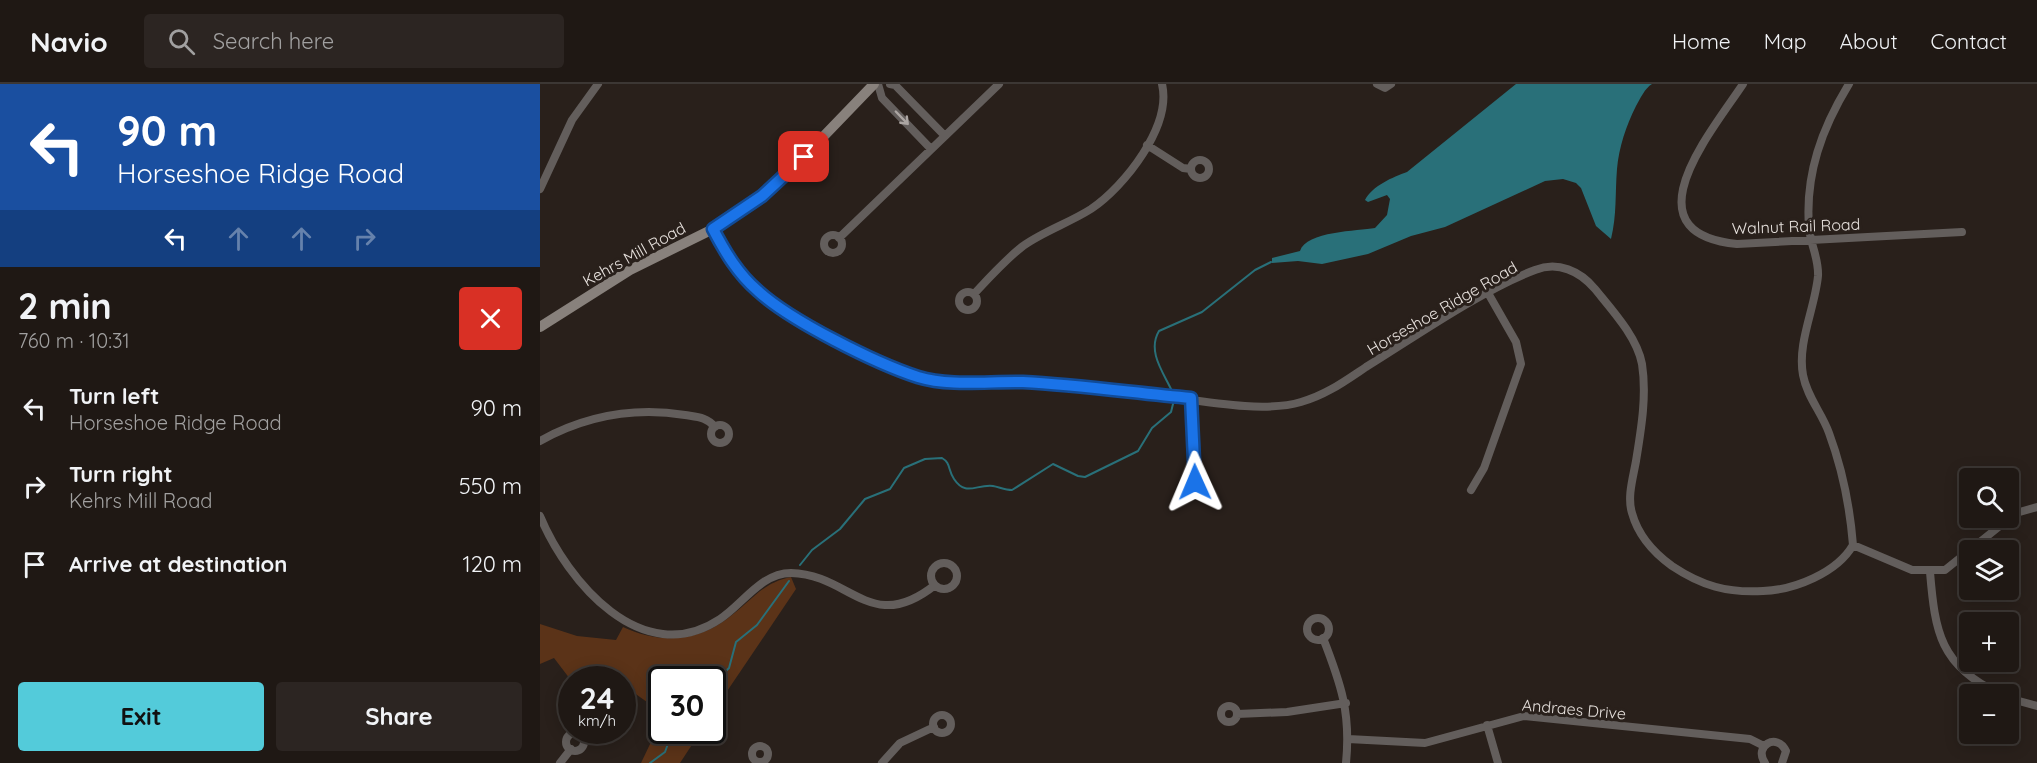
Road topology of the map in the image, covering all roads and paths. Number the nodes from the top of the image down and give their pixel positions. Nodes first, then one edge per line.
1 (598, 84) edge
2 (876, 84) edge
3 (890, 84) edge
4 (999, 84) edge
5 (1162, 84) edge
6 (1377, 84) edge
7 (1391, 84) edge
8 (1743, 84) edge
9 (1849, 84) edge
10 (945, 136) junction
11 (1147, 145) junction
12 (931, 149) junction
13 (1191, 168) dead end
14 (540, 189) edge
15 (713, 229) junction
16 (1962, 232) dead end
17 (839, 238) dead end
18 (1811, 239) junction
19 (1488, 293) junction
20 (974, 294) dead end
21 (540, 327) edge
22 (1191, 398) junction
23 (715, 427) dead end
24 (540, 441) edge
25 (1195, 482) dead end
26 (1471, 490) dead end
27 (2037, 507) edge
28 (540, 516) edge
29 (1853, 545) junction
30 (1930, 572) junction
31 (935, 585) dead end
32 (1323, 638) dead end
33 (1985, 684) edge
34 (2019, 701) edge
35 (1346, 703) junction
36 (2037, 706) edge
37 (1238, 714) dead end
38 (1487, 725) junction
39 (934, 727) dead end
40 (1348, 740) junction
41 (1764, 746) junction
42 (571, 749) dead end
43 (560, 763) edge
44 (882, 763) edge
45 (1346, 763) edge
46 (1498, 763) edge
47 (1765, 763) edge
48 (1782, 763) edge

1 - 14 street
2 -> 12 street
2 - 15 main road, Kehrs Mill Road
3 - 10 street
4 - 10 street
5 - 11 street
6 - 7 street
8 - 18 street, Walnut Rail Road
9 - 18 street
10 - 12 street
11 - 13 street
11 - 20 street
12 - 17 street
15 - 21 main road, Kehrs Mill Road
15 - 22 street, Horseshoe Ridge Road
16 - 18 street, Walnut Rail Road
18 - 29 street
19 - 22 street, Horseshoe Ridge Road
19 - 26 street
19 - 29 street, Horseshoe Ridge Road
22 - 25 street
23 - 24 street
27 - 30 street
28 - 31 street
29 - 30 street
30 - 33 street
32 - 35 street
34 - 36 street
35 - 37 street
35 - 40 street
38 - 40 street, Andraes Drive
38 - 41 street, Andraes Drive
38 - 46 street
39 - 44 street
40 - 45 street
41 - 47 street
41 - 48 street, Andraes Drive
42 - 43 street

